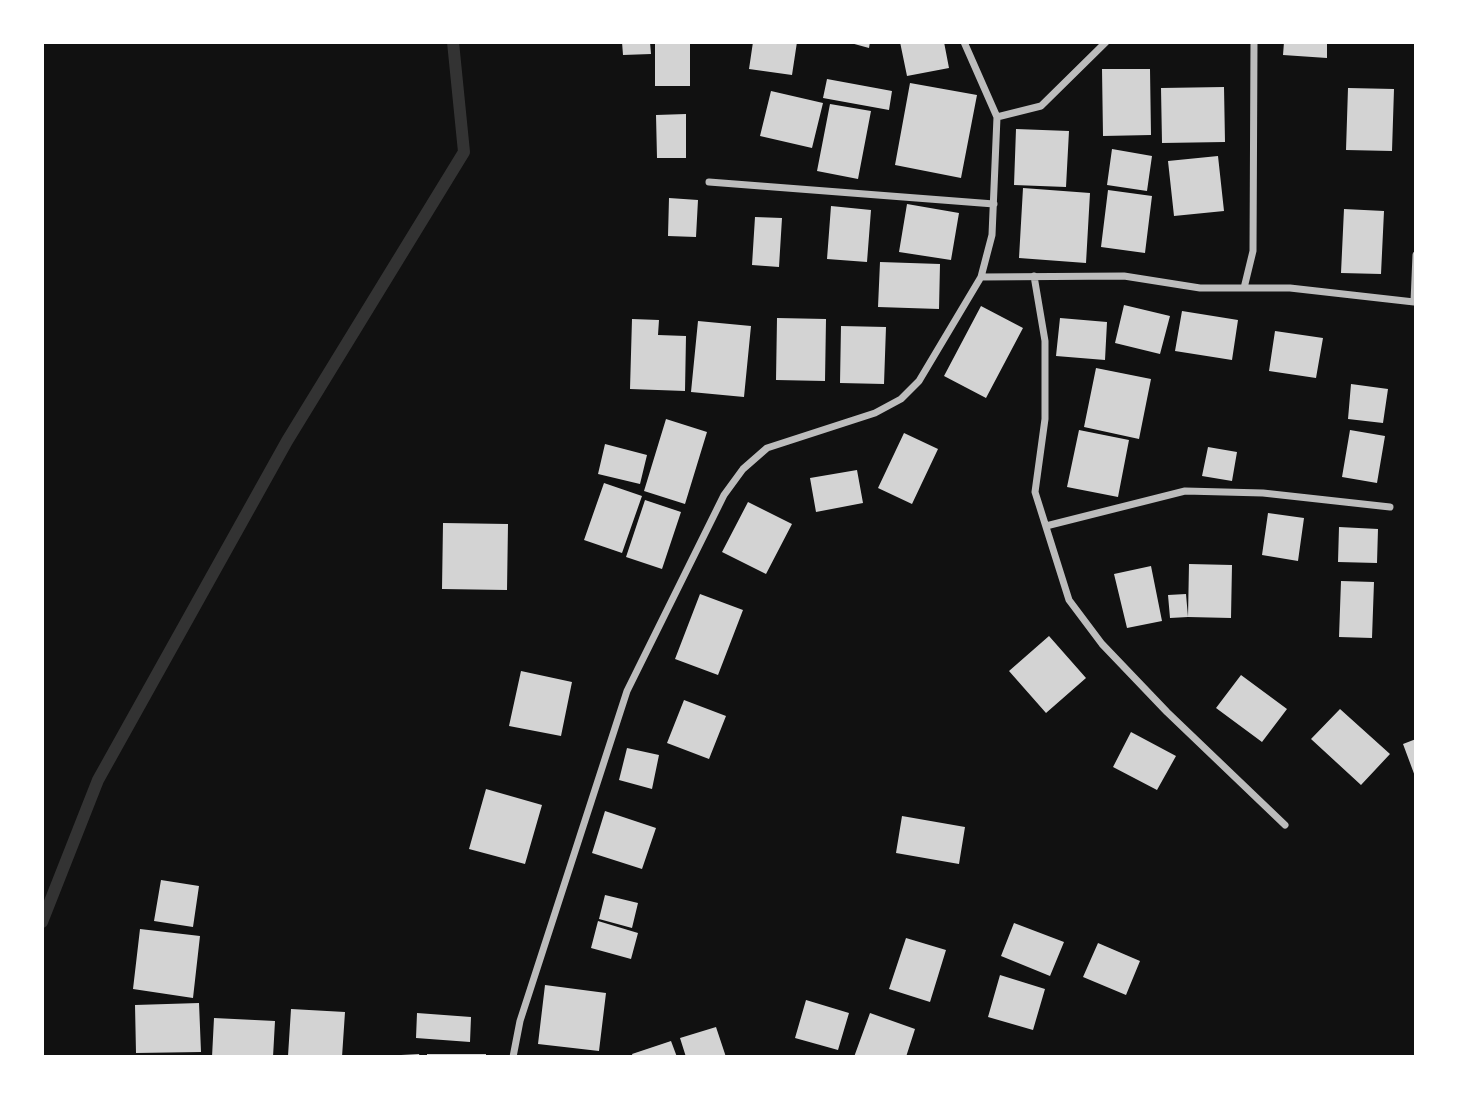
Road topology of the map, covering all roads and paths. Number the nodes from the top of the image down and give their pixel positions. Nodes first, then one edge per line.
1 (964, 42) edge
2 (1106, 42) edge
3 (1254, 42) edge
4 (997, 117) junction
5 (709, 182) dead end
6 (994, 204) junction
7 (1416, 255) edge
8 (981, 276) junction
9 (1034, 276) junction
10 (1244, 288) junction
11 (1390, 507) dead end
12 (1046, 526) junction
13 (1285, 825) dead end
14 (513, 1057) edge

1 - 4 street
2 - 4 street
3 - 10 street
4 - 6 street
5 - 6 street
6 - 8 street
7 - 10 street
8 - 9 street
8 - 14 street
9 - 10 street
9 - 12 street
11 - 12 street
12 - 13 street

